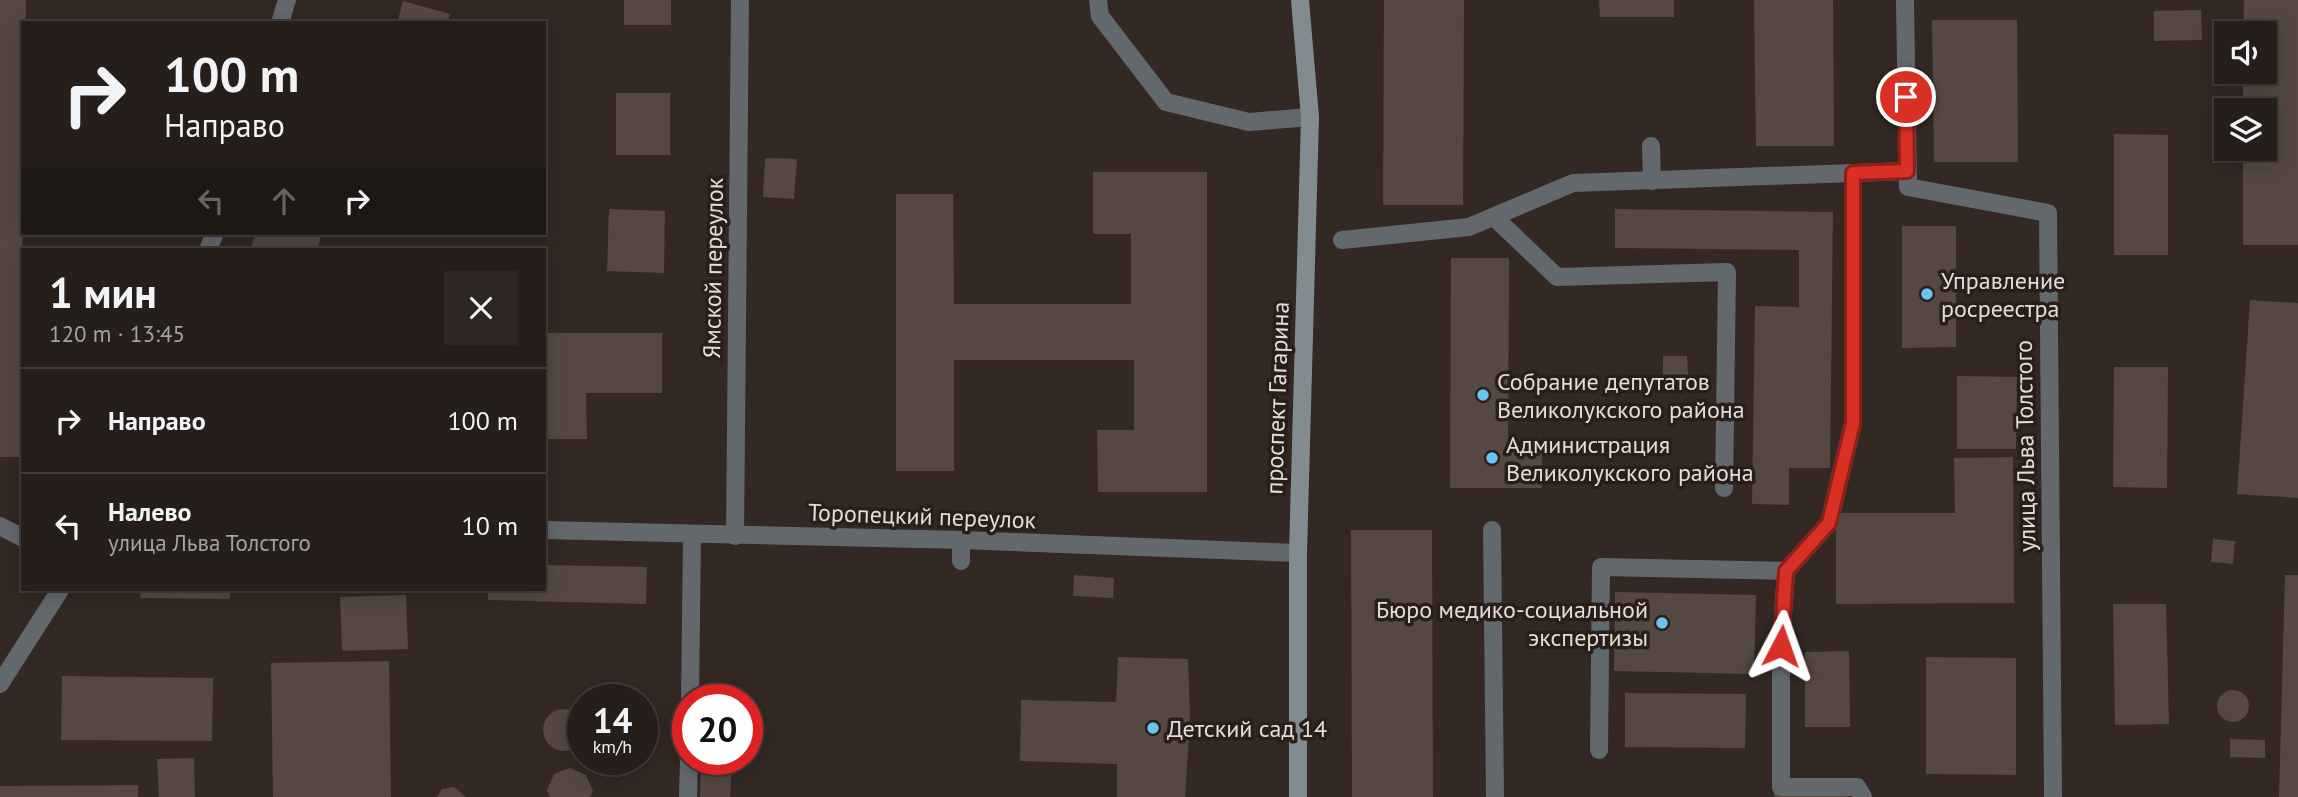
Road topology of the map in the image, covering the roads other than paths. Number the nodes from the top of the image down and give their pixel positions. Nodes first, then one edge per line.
1 (287, 0) edge
2 (740, 0) edge
3 (1098, 0) edge
4 (1300, 0) edge
5 (1905, 0) edge
6 (281, 21) edge
7 (1310, 117) junction
8 (1651, 146) dead end
9 (1907, 171) junction
10 (1853, 173) junction
11 (1652, 180) junction
12 (1494, 217) junction
13 (1342, 240) dead end
14 (1724, 488) dead end
15 (0, 526) edge
16 (546, 530) edge
17 (1492, 530) dead end
18 (692, 536) junction
19 (735, 536) junction
20 (21, 537) edge
21 (961, 540) junction
22 (1298, 553) junction
23 (961, 561) dead end
24 (1786, 571) junction
25 (59, 591) edge
26 (0, 684) edge
27 (690, 684) edge
28 (1599, 750) dead end
29 (689, 775) edge
30 (688, 797) edge
31 (1298, 797) edge
32 (1494, 797) edge
33 (1863, 797) edge
34 (2053, 797) edge

1 - 6 street
2 - 19 street, Ямской переулок
3 - 7 street
4 - 7 main road, проспект Гагарина
5 - 9 street
7 - 22 main road, проспект Гагарина
8 - 11 street
9 - 10 street
9 - 34 street, улица Льва Толстого
10 - 11 street
10 - 24 street
11 - 12 street
12 - 13 street
12 - 14 street
15 - 20 street
16 - 18 street, Торопецкий переулок
17 - 32 street
18 - 19 street, Торопецкий переулок
18 - 27 street
19 - 21 street, Торопецкий переулок
21 - 22 street, Торопецкий переулок
21 - 23 street
22 - 31 main road, проспект Гагарина
24 - 28 street
24 - 33 street
25 - 26 street
29 - 30 street

